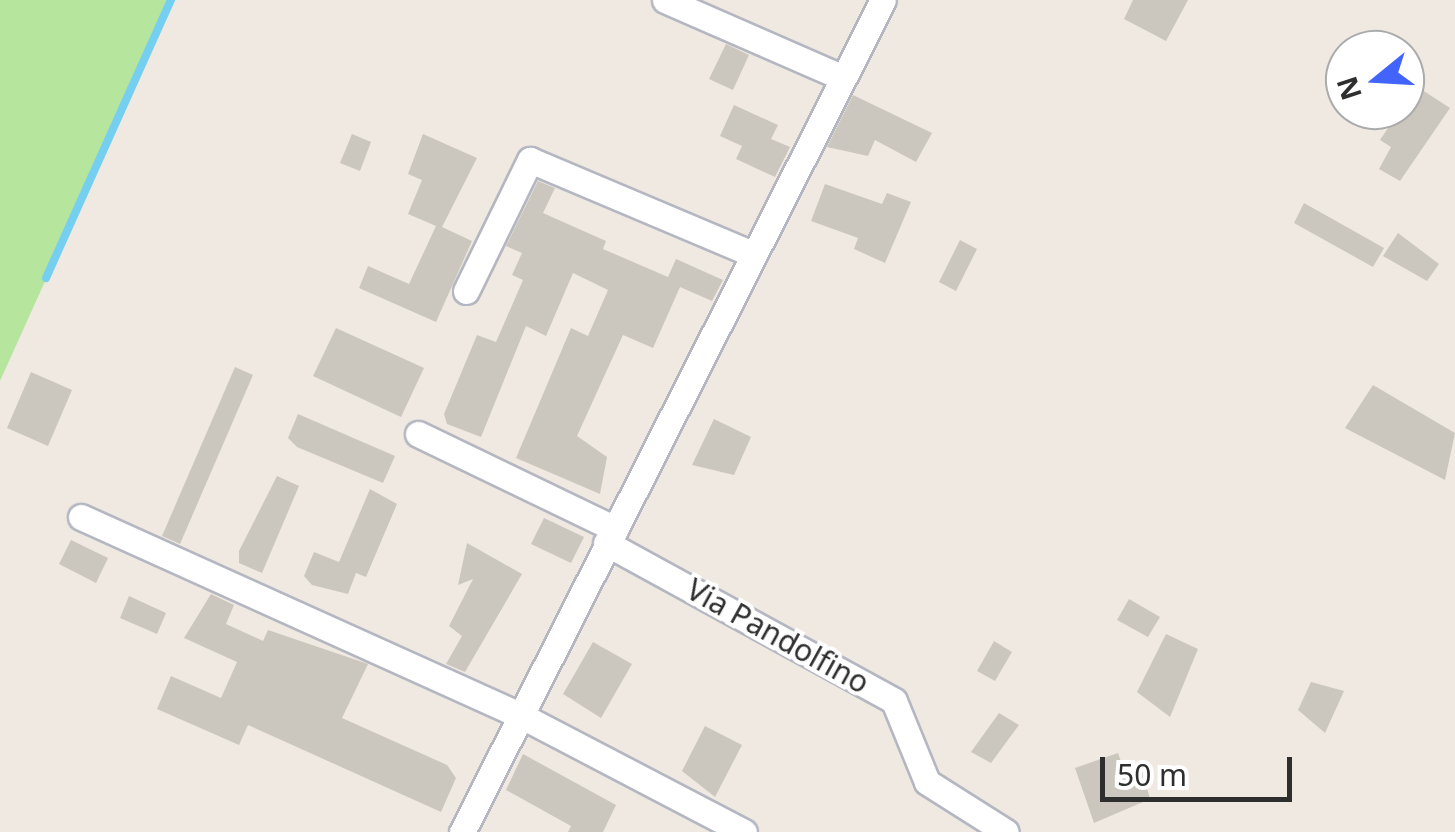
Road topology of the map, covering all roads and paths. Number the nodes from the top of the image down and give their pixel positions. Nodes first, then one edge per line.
1 (665, 0) edge
2 (882, 0) edge
3 (841, 77) junction
4 (750, 252) junction
5 (466, 290) dead end
6 (418, 434) dead end
7 (81, 517) dead end
8 (610, 536) junction
9 (518, 714) junction
10 (462, 832) edge
11 (744, 832) edge
12 (1006, 832) edge

1 - 3 street
2 - 3 street
3 - 4 street
4 - 5 street
4 - 8 street
6 - 8 street, Via Pandolfino
7 - 9 street
8 - 9 street
8 - 12 street, Via Pandolfino
9 - 10 street
9 - 11 street

